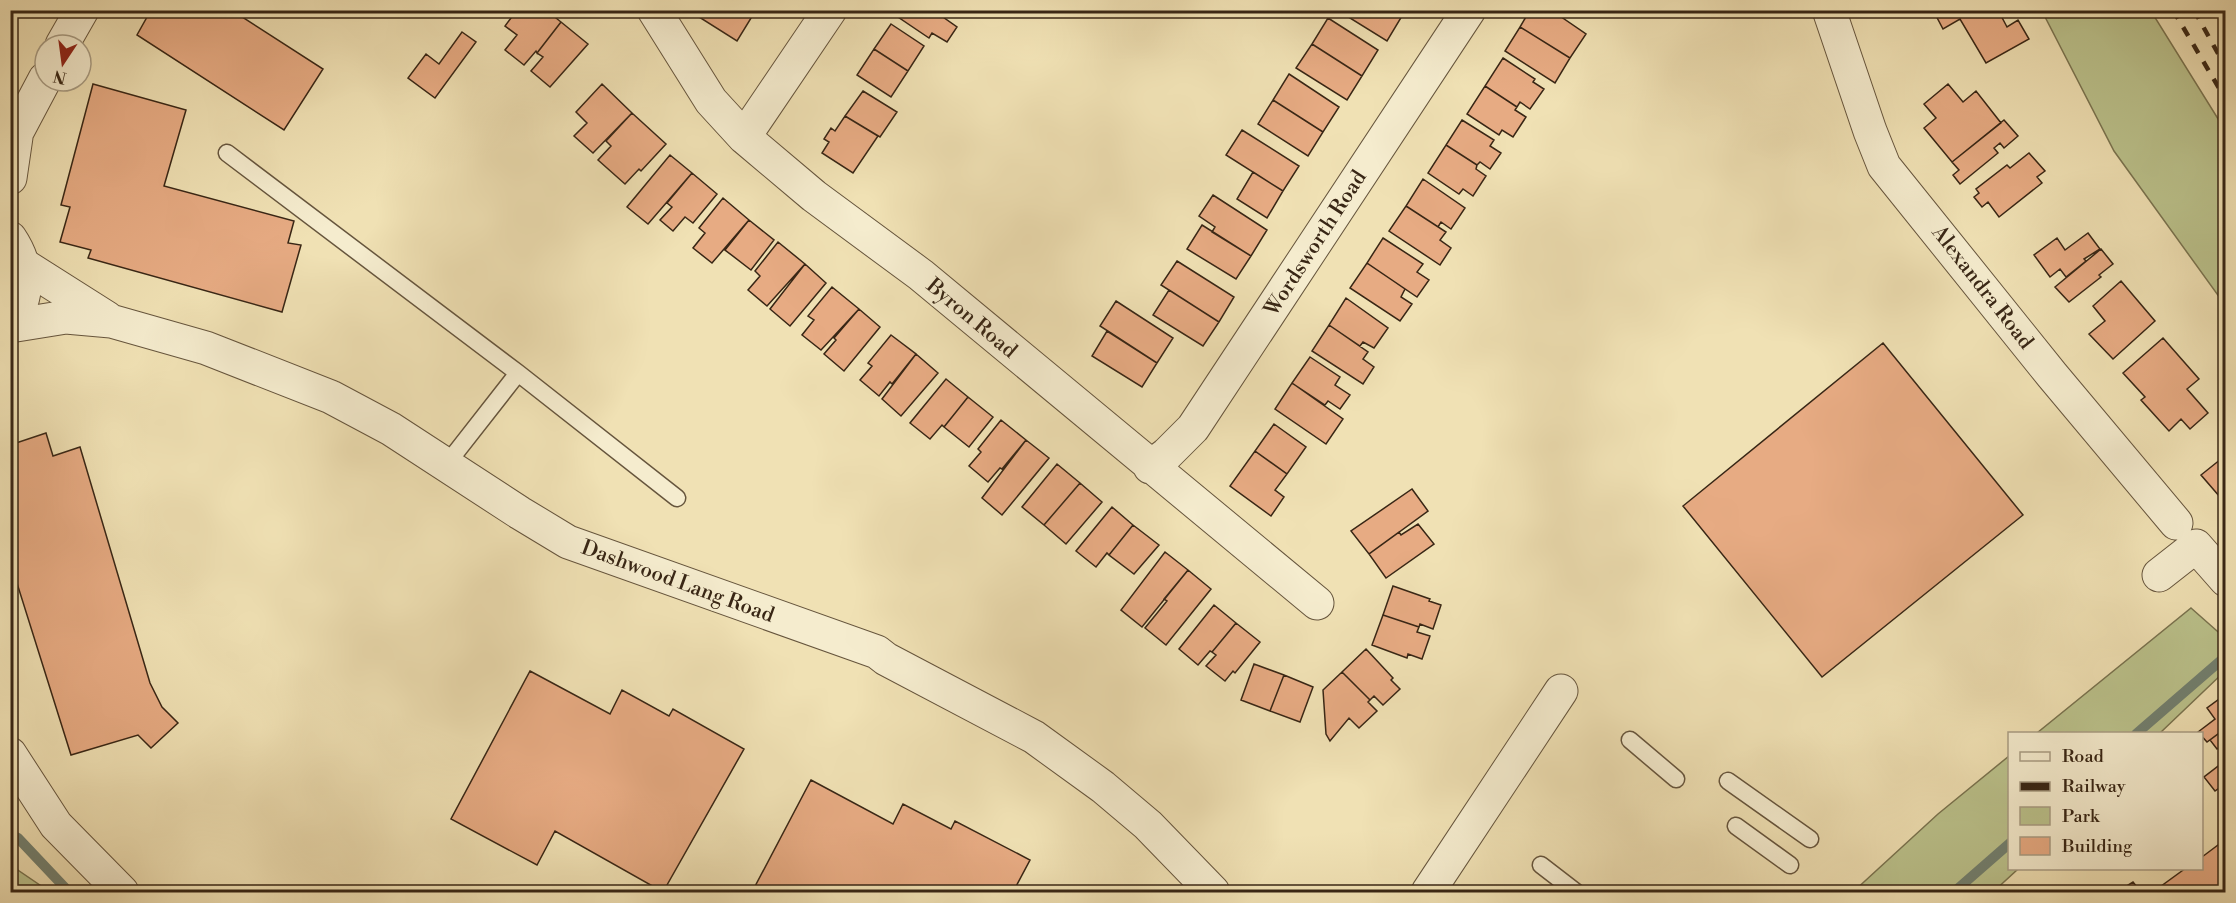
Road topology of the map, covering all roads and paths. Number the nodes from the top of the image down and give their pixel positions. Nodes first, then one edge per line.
1 (81, 10) edge
2 (654, 10) edge
3 (830, 10) edge
4 (1468, 10) edge
5 (1831, 19) edge
6 (69, 33) edge
7 (38, 93) edge
8 (744, 137) junction
9 (13, 141) edge
10 (227, 153) dead end
11 (10, 178) edge
12 (18, 252) edge
13 (111, 321) junction
14 (10, 325) edge
15 (518, 373) junction
16 (446, 465) junction
17 (1150, 467) junction
18 (677, 498) dead end
19 (2176, 523) dead end
20 (2159, 575) dead end
21 (2226, 580) edge
22 (1317, 603) dead end
23 (1562, 692) dead end
24 (1630, 740) dead end
25 (10, 754) edge
26 (1676, 779) dead end
27 (1728, 781) dead end
28 (1737, 826) dead end
29 (1810, 839) dead end
30 (1541, 865) dead end
31 (1790, 865) dead end
32 (122, 892) edge
33 (1213, 892) edge
34 (1428, 892) edge
35 (1576, 892) edge

1 - 6 street
2 - 8 street, Byron Road
3 - 8 street
4 - 17 street, Wordsworth Road
5 - 19 street, Alexandra Road
7 - 9 street
8 - 17 street, Byron Road
9 - 11 street
10 - 15 lane
12 - 13 street, Dashwood Lang Road
12 - 14 street
13 - 14 street, Dashwood Lang Road
13 - 16 street, Dashwood Lang Road
15 - 16 lane
15 - 18 lane
16 - 33 street, Dashwood Lang Road
17 - 22 street, Byron Road
20 - 21 street
23 - 34 street
24 - 26 lane
25 - 32 street
27 - 29 lane
28 - 31 lane
30 - 35 lane

